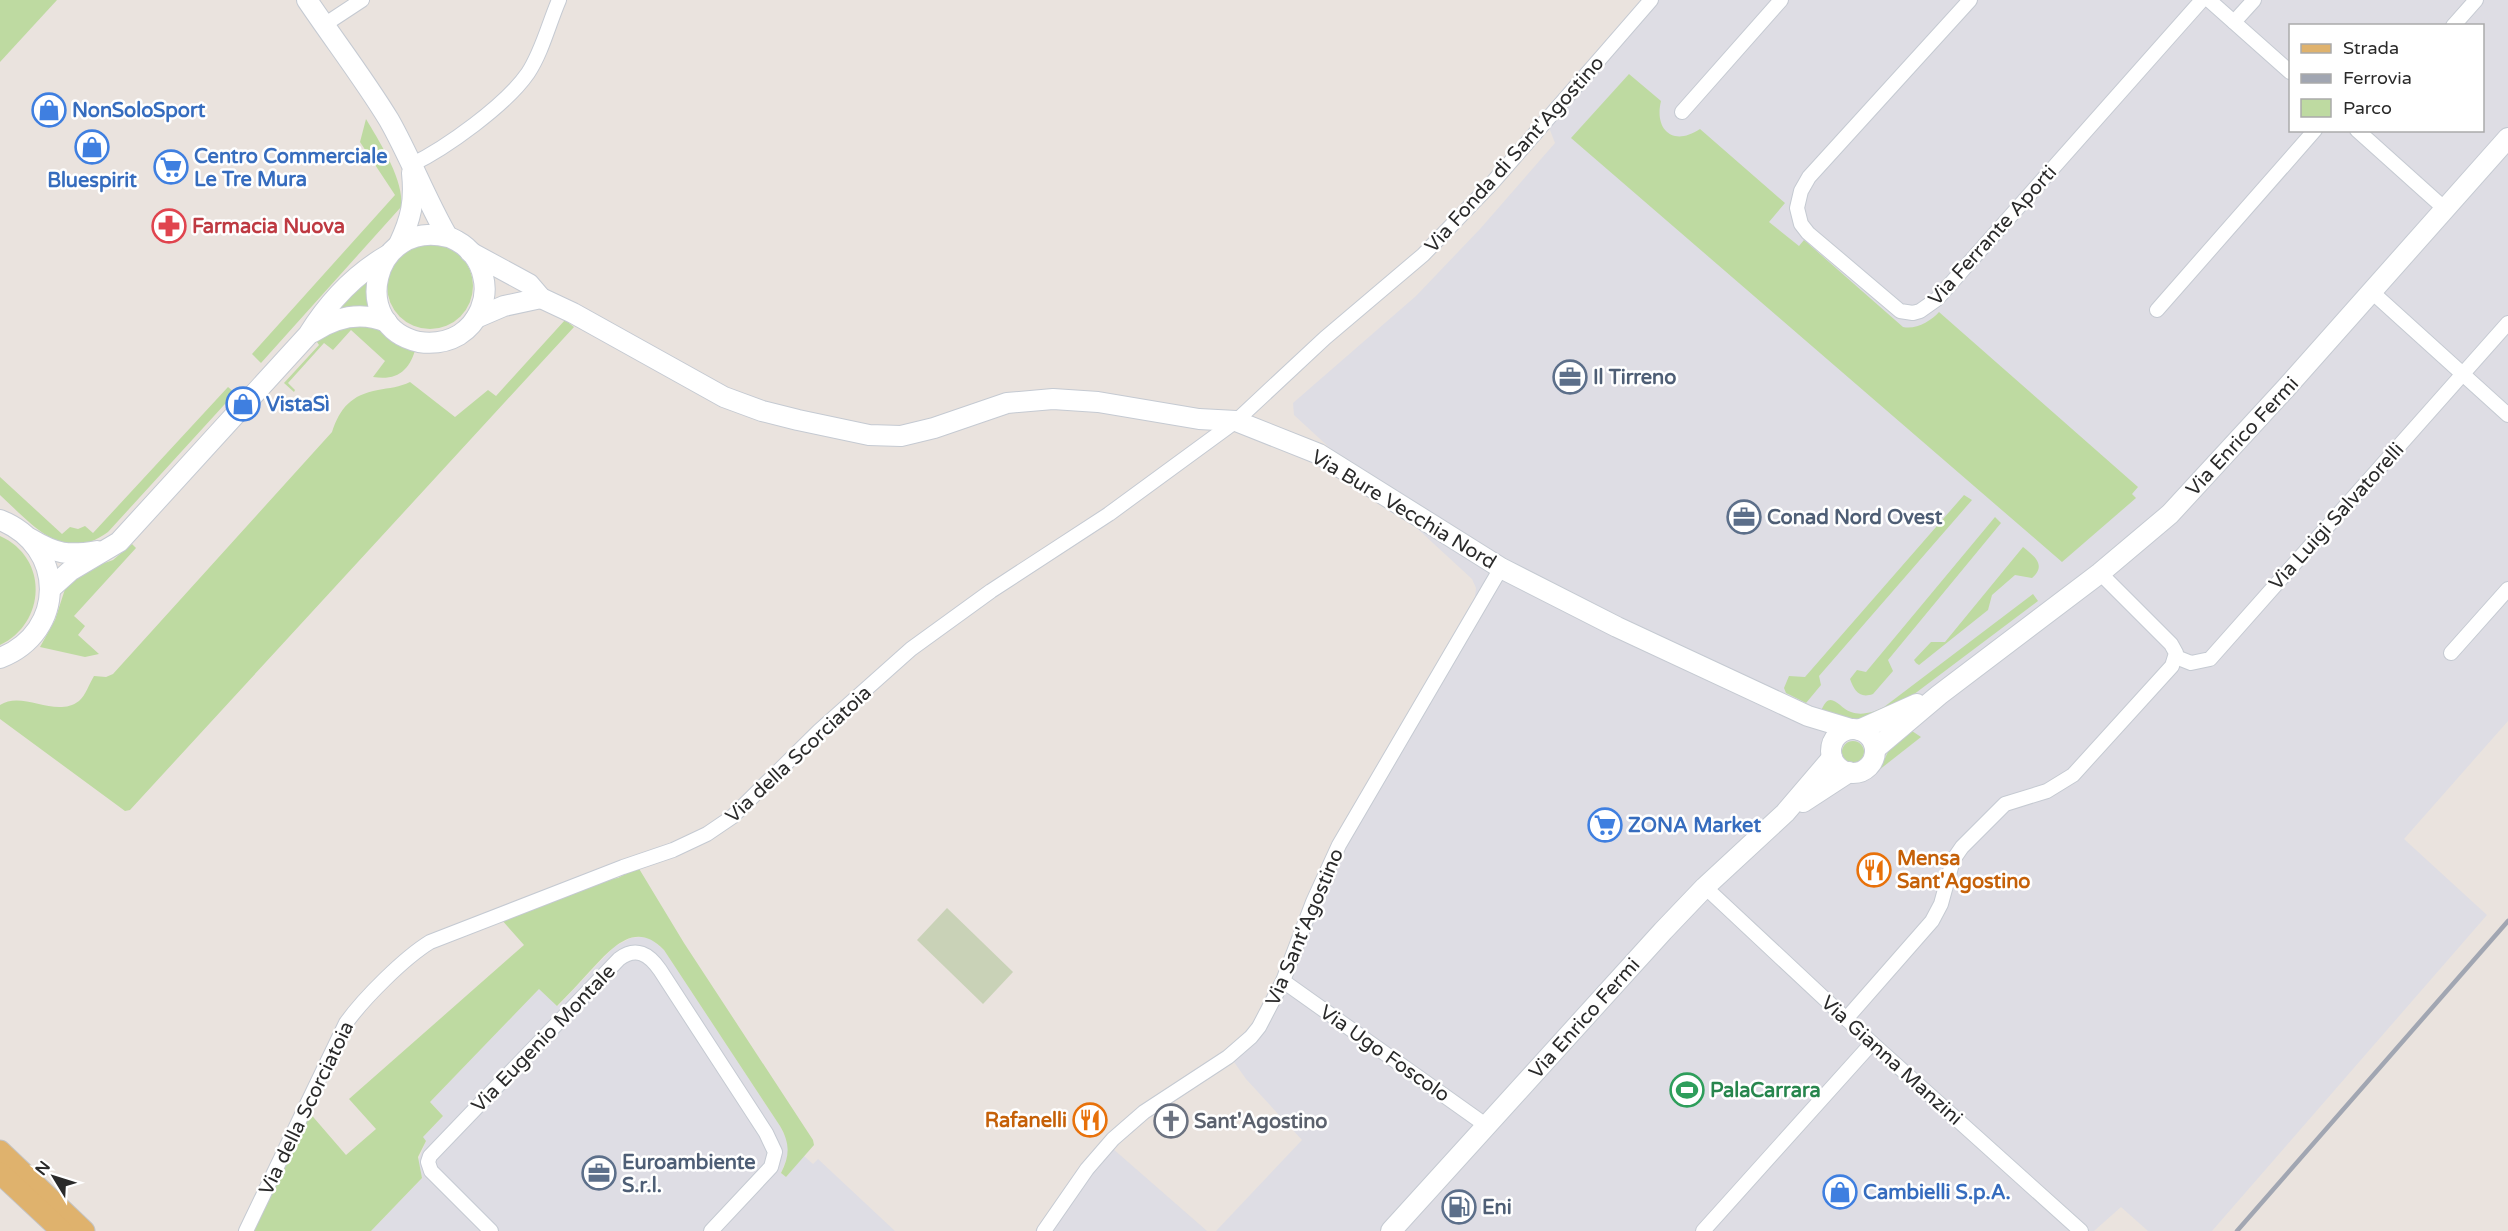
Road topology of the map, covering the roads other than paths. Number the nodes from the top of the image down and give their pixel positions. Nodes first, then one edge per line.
1 (307, 0) edge
2 (362, 0) edge
3 (559, 0) edge
4 (1651, 0) edge
5 (1781, 0) edge
6 (1970, 0) edge
7 (2202, 0) edge
8 (2209, 0) edge
9 (2254, 0) edge
10 (2476, 0) edge
11 (2234, 22) junction
12 (2455, 24) edge
13 (324, 25) junction
14 (2289, 71) edge
15 (1682, 112) dead end
16 (2313, 132) edge
17 (2360, 132) edge
18 (2508, 138) edge
19 (411, 165) junction
20 (2445, 209) junction
21 (448, 237) junction
22 (393, 250) junction
23 (471, 252) junction
24 (2372, 292) junction
25 (541, 298) junction
26 (2157, 310) dead end
27 (476, 318) junction
28 (387, 322) junction
29 (2508, 323) edge
30 (308, 335) junction
31 (2463, 374) junction
32 (2508, 415) edge
33 (1236, 421) junction
34 (4, 519) edge
35 (28, 537) junction
36 (109, 549) junction
37 (1501, 568) junction
38 (2100, 573) junction
39 (50, 589) junction
40 (2508, 590) edge
41 (2451, 653) dead end
42 (2176, 657) junction
43 (0, 658) edge
44 (1939, 695) junction
45 (1808, 716) junction
46 (1855, 729) junction
47 (1875, 749) junction
48 (1832, 752) junction
49 (1849, 772) junction
50 (1785, 813) junction
51 (1705, 887) junction
52 (1283, 981) junction
53 (1846, 1019) junction
54 (1872, 1043) junction
55 (1487, 1126) junction
56 (0, 1151) edge
57 (0, 1173) edge
58 (62, 1231) edge
59 (84, 1231) edge
60 (246, 1231) edge
61 (491, 1231) edge
62 (711, 1231) edge
63 (1044, 1231) edge
64 (1392, 1231) edge
65 (1703, 1231) edge
66 (2081, 1231) edge

1 - 13 street
2 - 13 street
3 - 19 street
4 - 33 street, Via Fonda di Sant'Agostino
5 - 15 street
6 - 7 street, Via Ferrante Aporti
8 - 11 street
9 - 11 street
10 - 12 street
11 - 14 street
13 - 19 street
16 - 26 street
17 - 20 street
18 - 20 street, Via Enrico Fermi
19 - 21 street
19 - 22 street
20 - 24 street, Via Enrico Fermi
21 - 22 street
21 - 23 street
22 - 28 street
22 - 30 street
23 - 25 street, Via Bure Vecchia Nord
23 - 27 street
24 - 31 street
24 - 38 street, Via Enrico Fermi
25 - 27 street
25 - 33 street, Via Bure Vecchia Nord
27 - 28 street
28 - 30 street
29 - 31 street, Via Luigi Salvatorelli
30 - 36 street
31 - 32 street
31 - 42 street, Via Luigi Salvatorelli
33 - 37 street, Via Bure Vecchia Nord
33 - 60 street, Via della Scorciatoia
34 - 35 street
35 - 36 street
35 - 39 street
36 - 39 street
37 - 45 street, Via Bure Vecchia Nord
37 - 52 street, Via Sant'Agostino
38 - 42 street
38 - 44 street, Via Enrico Fermi
39 - 43 street
40 - 41 street
42 - 53 street
44 - 46 street
44 - 47 street
45 - 46 street, Via Bure Vecchia Nord
45 - 48 street
46 - 47 street
46 - 48 street
47 - 49 street
48 - 49 street
48 - 50 street
49 - 50 street
50 - 51 street, Via Enrico Fermi
51 - 53 street, Via Gianna Manzini
51 - 55 street, Via Enrico Fermi
52 - 55 street, Via Ugo Foscolo
52 - 63 street, Via Sant'Agostino
53 - 54 street, Via Gianna Manzini
54 - 65 street
54 - 66 street, Via Gianna Manzini
55 - 64 street, Via Enrico Fermi
56 - 59 main road
57 - 58 main road
61 - 62 street, Via Eugenio Montale

